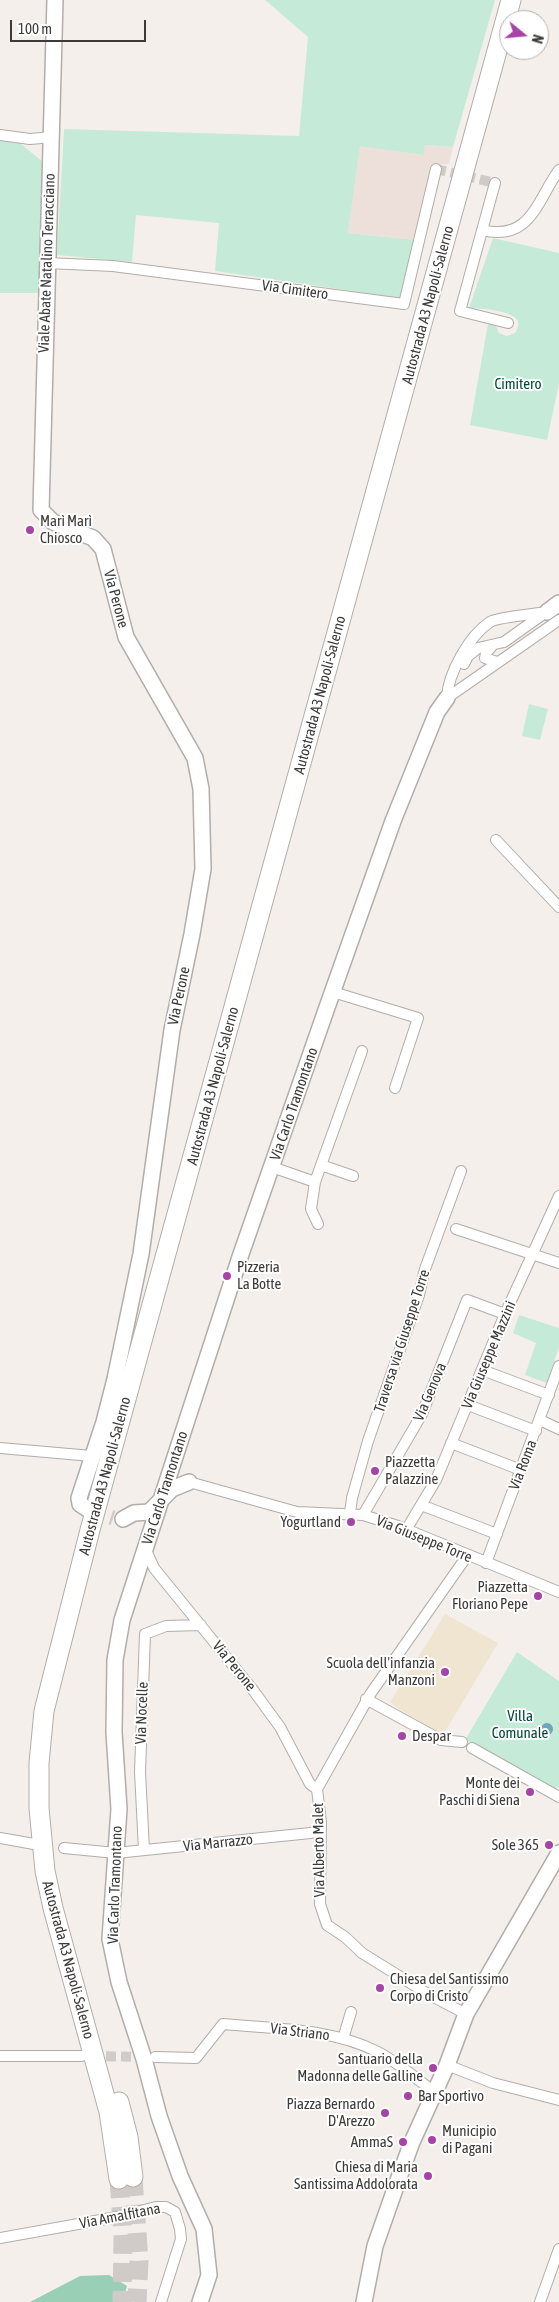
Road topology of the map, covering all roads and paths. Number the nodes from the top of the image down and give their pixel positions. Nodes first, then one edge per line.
1 (54, 0) edge
2 (499, 44) edge
3 (506, 60) edge
4 (0, 135) edge
5 (52, 137) junction
6 (436, 169) dead end
7 (559, 170) edge
8 (495, 183) dead end
9 (482, 230) junction
10 (48, 263) junction
11 (508, 323) dead end
12 (53, 522) joint
13 (555, 612) edge
14 (499, 620) junction
15 (486, 626) junction
16 (511, 635) junction
17 (495, 643) junction
18 (497, 662) junction
19 (447, 698) junction
20 (496, 840) dead end
21 (559, 907) edge
22 (333, 992) junction
23 (362, 1051) dead end
24 (395, 1088) dead end
25 (321, 1166) junction
26 (272, 1167) junction
27 (461, 1171) dead end
28 (353, 1176) dead end
29 (316, 1182) junction
30 (559, 1196) edge
31 (318, 1224) dead end
32 (456, 1229) dead end
33 (534, 1253) junction
34 (559, 1263) edge
35 (506, 1314) junction
36 (559, 1366) edge
37 (482, 1370) junction
38 (549, 1395) junction
39 (468, 1405) junction
40 (540, 1420) junction
41 (559, 1429) edge
42 (536, 1431) junction
43 (451, 1443) junction
44 (0, 1448) edge
45 (176, 1454) junction
46 (92, 1456) junction
47 (521, 1470) junction
48 (169, 1476) junction
49 (189, 1482) junction
50 (160, 1503) junction
51 (421, 1506) junction
52 (89, 1510) dead end
53 (350, 1514) junction
54 (363, 1515) junction
55 (152, 1526) junction
56 (406, 1530) junction
57 (497, 1534) junction
58 (145, 1548) junction
59 (467, 1556) junction
60 (486, 1563) junction
61 (559, 1592) edge
62 (201, 1625) junction
63 (371, 1693) junction
64 (462, 1742) dead end
65 (472, 1748) dead end
66 (317, 1789) junction
67 (559, 1796) edge
68 (320, 1832) junction
69 (0, 1838) edge
70 (34, 1844) dead end
71 (64, 1848) dead end
72 (144, 1850) junction
73 (116, 1853) junction
74 (559, 1854) edge
75 (351, 2012) dead end
76 (466, 2014) junction
77 (343, 2039) junction
78 (0, 2056) edge
79 (82, 2056) tunnel mouth
80 (154, 2057) tunnel mouth
81 (447, 2065) junction
82 (435, 2092) junction
83 (559, 2100) edge
84 (0, 2238) edge
85 (559, 2249) edge
86 (161, 2302) edge
87 (200, 2302) edge
88 (364, 2302) edge
89 (540, 2302) edge

1 - 5 street, Viale Abate Natalino Terracciano
2 - 3 highway, Autostrada A3 Napoli-Salerno
4 - 5 street
5 - 10 street, Viale Abate Natalino Terracciano
6 - 10 street, Via Cimitero
7 - 9 street
8 - 9 street
9 - 11 street
10 - 12 street, Viale Abate Natalino Terracciano
12 - 46 street, Via Perone
13 - 14 street, Via Carlo Tramontano
13 - 16 street, Via Carlo Tramontano
13 - 18 street
14 - 15 street, Via Carlo Tramontano
14 - 16 street
15 - 17 street
15 - 19 street, Via Carlo Tramontano
16 - 17 street, Via Carlo Tramontano
17 - 18 street
17 - 19 street, Via Carlo Tramontano
18 - 19 street
19 - 22 street, Via Carlo Tramontano
20 - 21 street
22 - 24 street
22 - 26 street, Via Carlo Tramontano
23 - 25 street
25 - 28 street
25 - 29 street
26 - 29 street
26 - 45 street, Via Carlo Tramontano
27 - 53 street, Traversa via Giuseppe Torre
29 - 31 street
30 - 33 street, Via Giuseppe Mazzini
32 - 33 street
33 - 34 street
33 - 35 street, Via Giuseppe Mazzini
35 - 37 street, Via Giuseppe Mazzini
35 - 54 street, Via Genova
36 - 38 street, Via Roma
37 - 38 street
37 - 39 street, Via Giuseppe Mazzini
38 - 40 street, Via Roma
39 - 42 street
39 - 43 street, Via Giuseppe Mazzini
40 - 41 street
40 - 42 street, Via Roma
42 - 47 street, Via Roma
43 - 47 street
43 - 51 street, Via Giuseppe Mazzini
44 - 46 street
45 - 48 street, Via Carlo Tramontano
45 - 49 street
46 - 52 street, Via Perone
47 - 57 street, Via Roma
48 - 49 street, Via Giuseppe Torre
48 - 50 street, Via Carlo Tramontano
49 - 50 street
49 - 53 street, Via Giuseppe Torre
50 - 55 street, Via Carlo Tramontano
50 - 55 street
51 - 56 street, Via Giuseppe Mazzini
51 - 57 street
53 - 54 street, Via Giuseppe Torre
54 - 56 street, Via Giuseppe Torre
55 - 58 street, Via Carlo Tramontano
56 - 59 street, Via Giuseppe Torre
57 - 60 street, Via Roma
58 - 62 street, Via Perone
58 - 73 street, Via Carlo Tramontano
59 - 60 street, Via Giuseppe Torre
59 - 63 street
60 - 61 street, Via Giuseppe Torre
62 - 66 street, Via Perone
62 - 72 street, Via Nocelle
63 - 64 street
63 - 66 street
65 - 67 street
66 - 68 street, Via Alberto Malet
68 - 72 street, Via Marrazzo
68 - 76 street, Via Alberto Malet
69 - 70 street
71 - 73 street, Via Marrazzo
72 - 73 street, Via Marrazzo
73 - 87 street, Via Carlo Tramontano
74 - 76 street
75 - 77 street
76 - 81 street
77 - 80 street, Via Striano
77 - 82 street, Via Striano
78 - 79 street
81 - 82 street
81 - 83 street
82 - 88 street
84 - 86 street, Via Amalfitana
85 - 89 street

